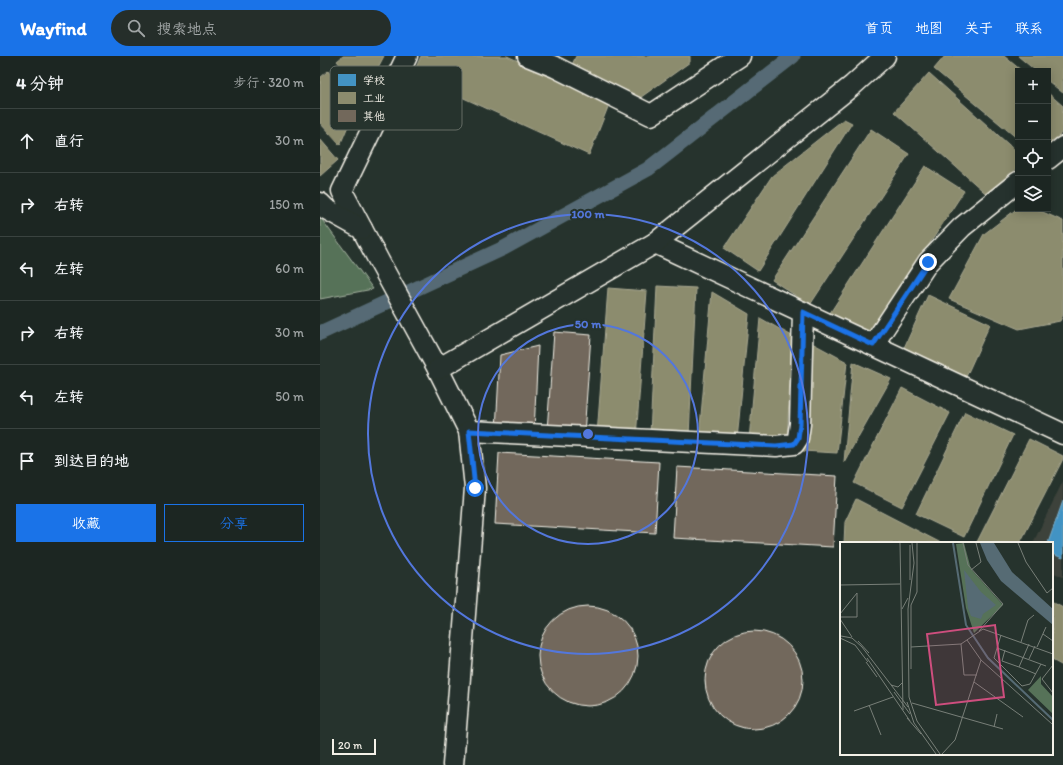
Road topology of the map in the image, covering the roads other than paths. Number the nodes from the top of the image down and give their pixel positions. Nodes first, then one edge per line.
1 (407, 56) edge
2 (528, 56) edge
3 (740, 56) edge
4 (885, 56) edge
5 (557, 61) edge
6 (716, 63) edge
7 (402, 66) edge
8 (371, 130) edge
9 (1063, 147) edge
10 (1051, 156) edge
11 (1015, 184) edge
12 (320, 202) edge
13 (362, 229) junction
14 (655, 243) junction
15 (803, 312) junction
16 (873, 345) junction
17 (438, 369) junction
18 (469, 431) junction
19 (1063, 434) edge
20 (453, 765) edge

1 - 7 street
2 - 5 street
3 - 6 street
4 - 14 street
5 - 6 street
8 - 13 street
9 - 10 street
11 - 16 street
12 - 13 street
13 - 17 street
14 - 15 street
14 - 17 street
15 - 16 street
15 - 18 street
16 - 19 street
17 - 18 street
18 - 20 street

